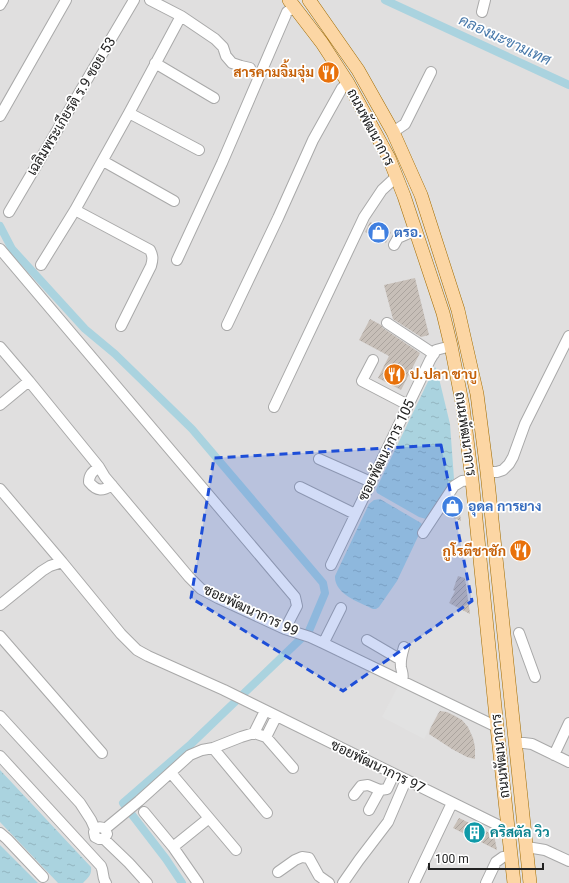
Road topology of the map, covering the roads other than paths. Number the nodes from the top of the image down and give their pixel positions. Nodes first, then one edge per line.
1 (3, 0) edge
2 (66, 0) edge
3 (134, 0) edge
4 (150, 0) edge
5 (309, 0) edge
6 (486, 0) edge
7 (291, 3) edge
8 (0, 6) edge
9 (482, 12) dead end
10 (181, 16) junction
11 (155, 63) junction
12 (250, 68) dead end
13 (431, 72) dead end
14 (348, 83) junction
15 (214, 98) dead end
16 (129, 113) junction
17 (0, 116) edge
18 (393, 132) junction
19 (199, 150) dead end
20 (102, 161) junction
21 (396, 177) junction
22 (174, 201) dead end
23 (75, 210) junction
24 (9, 212) dead end
25 (416, 230) junction
26 (394, 245) dead end
27 (0, 248) edge
28 (177, 260) dead end
29 (42, 265) dead end
30 (387, 323) dead end
31 (227, 325) dead end
32 (121, 326) dead end
33 (569, 336) edge
34 (451, 346) junction
35 (0, 347) edge
36 (434, 354) junction
37 (373, 360) dead end
38 (29, 382) junction
39 (0, 405) edge
40 (408, 405) junction
41 (274, 407) dead end
42 (319, 459) dead end
43 (99, 467) junction
44 (487, 472) junction
45 (472, 480) junction
46 (371, 482) junction
47 (112, 485) junction
48 (300, 487) dead end
49 (0, 489) edge
50 (355, 514) junction
51 (423, 533) dead end
52 (62, 562) junction
53 (331, 565) dead end
54 (0, 605) edge
55 (341, 608) dead end
56 (285, 629) junction
57 (519, 633) dead end
58 (0, 636) edge
59 (366, 640) dead end
60 (323, 643) junction
61 (404, 647) dead end
62 (401, 660) junction
63 (534, 676) dead end
64 (402, 681) junction
65 (265, 711) junction
66 (0, 716) edge
67 (276, 716) junction
68 (569, 723) edge
69 (497, 727) junction
70 (254, 733) junction
71 (266, 737) junction
72 (515, 743) junction
73 (213, 748) junction
74 (102, 754) dead end
75 (554, 754) junction
76 (0, 756) edge
77 (569, 762) edge
78 (293, 768) dead end
79 (171, 773) junction
80 (394, 774) junction
81 (406, 780) junction
82 (380, 790) junction
83 (354, 795) dead end
84 (452, 803) junction
85 (369, 810) dead end
86 (144, 812) dead end
87 (267, 813) dead end
88 (209, 818) junction
89 (104, 830) junction
90 (508, 830) junction
91 (0, 833) edge
92 (173, 847) junction
93 (527, 847) junction
94 (236, 850) dead end
95 (512, 855) junction
96 (569, 861) edge
97 (278, 872) dead end
98 (44, 877) dead end
99 (106, 883) edge
100 (147, 883) edge
101 (198, 883) edge
102 (329, 883) edge
103 (343, 883) edge
104 (414, 883) edge
105 (486, 883) edge
106 (514, 883) edge
107 (530, 883) edge

1 - 8 street
2 - 17 street
3 - 24 street, เฉลิมพระเกียรติ ร.9 ซอย 53
4 - 10 street
5 - 18 main road, ถนนพัฒนาการ
6 - 9 street
7 - 14 main road, ถนนพัฒนาการ
7 - 28 street
10 - 11 street
10 - 12 street
11 - 15 street
11 - 16 street
13 - 18 street
14 - 21 main road, ถนนพัฒนาการ
14 - 31 street
16 - 19 street
16 - 20 street
18 - 44 main road, ถนนพัฒนาการ
20 - 22 street
20 - 23 street
21 - 25 main road, ถนนพัฒนาการ
21 - 41 street
23 - 29 street
23 - 32 street
25 - 26 street
25 - 34 main road, ถนนพัฒนาการ
27 - 56 street
30 - 36 street
33 - 44 street
34 - 36 street
34 - 45 main road, ถนนพัฒนาการ
35 - 38 street, ซอยพัฒนาการ 99
36 - 40 street, ซอยพัฒนาการ 105
37 - 40 street
38 - 39 street
38 - 43 street, ซอยพัฒนาการ 99
40 - 46 street, ซอยพัฒนาการ 105
42 - 46 street
43 - 47 street, ซอยพัฒนาการ 99
43 - 47 street
44 - 72 main road, ถนนพัฒนาการ
45 - 51 street
45 - 69 main road, ถนนพัฒนาการ
46 - 50 street, ซอยพัฒนาการ 105
47 - 56 street, ซอยพัฒนาการ 99
48 - 50 street
49 - 52 street, ซอยพัฒนาการ 97
50 - 53 street, ซอยพัฒนาการ 105
52 - 54 street
52 - 65 street, ซอยพัฒนาการ 97
55 - 60 street
56 - 60 street, ซอยพัฒนาการ 99
57 - 63 street
58 - 74 street
59 - 62 street
60 - 64 street, ซอยพัฒนาการ 99
61 - 62 street
62 - 64 street
64 - 69 street, ซอยพัฒนาการ 99
65 - 67 street, ซอยพัฒนาการ 97
65 - 70 street
66 - 89 street
67 - 71 street
67 - 80 street, ซอยพัฒนาการ 97
68 - 75 street
69 - 90 main road, ถนนพัฒนาการ
70 - 71 street
70 - 73 street
71 - 78 street
72 - 75 street
72 - 93 main road, ถนนพัฒนาการ
73 - 79 street
73 - 87 street
75 - 77 street
76 - 99 street
79 - 88 street
79 - 89 street
80 - 81 street, ซอยพัฒนาการ 97
80 - 82 street
81 - 84 street, ซอยพัฒนาการ 97
81 - 103 street
82 - 83 street
82 - 85 street
84 - 90 street, ซอยพัฒนาการ 97
84 - 104 street
86 - 92 street
88 - 92 street
88 - 94 street
89 - 100 street
90 - 95 main road, ถนนพัฒนาการ
91 - 98 street
92 - 101 street
93 - 96 street
93 - 107 main road, ถนนพัฒนาการ
95 - 105 street
95 - 106 main road, ถนนพัฒนาการ
97 - 102 street

